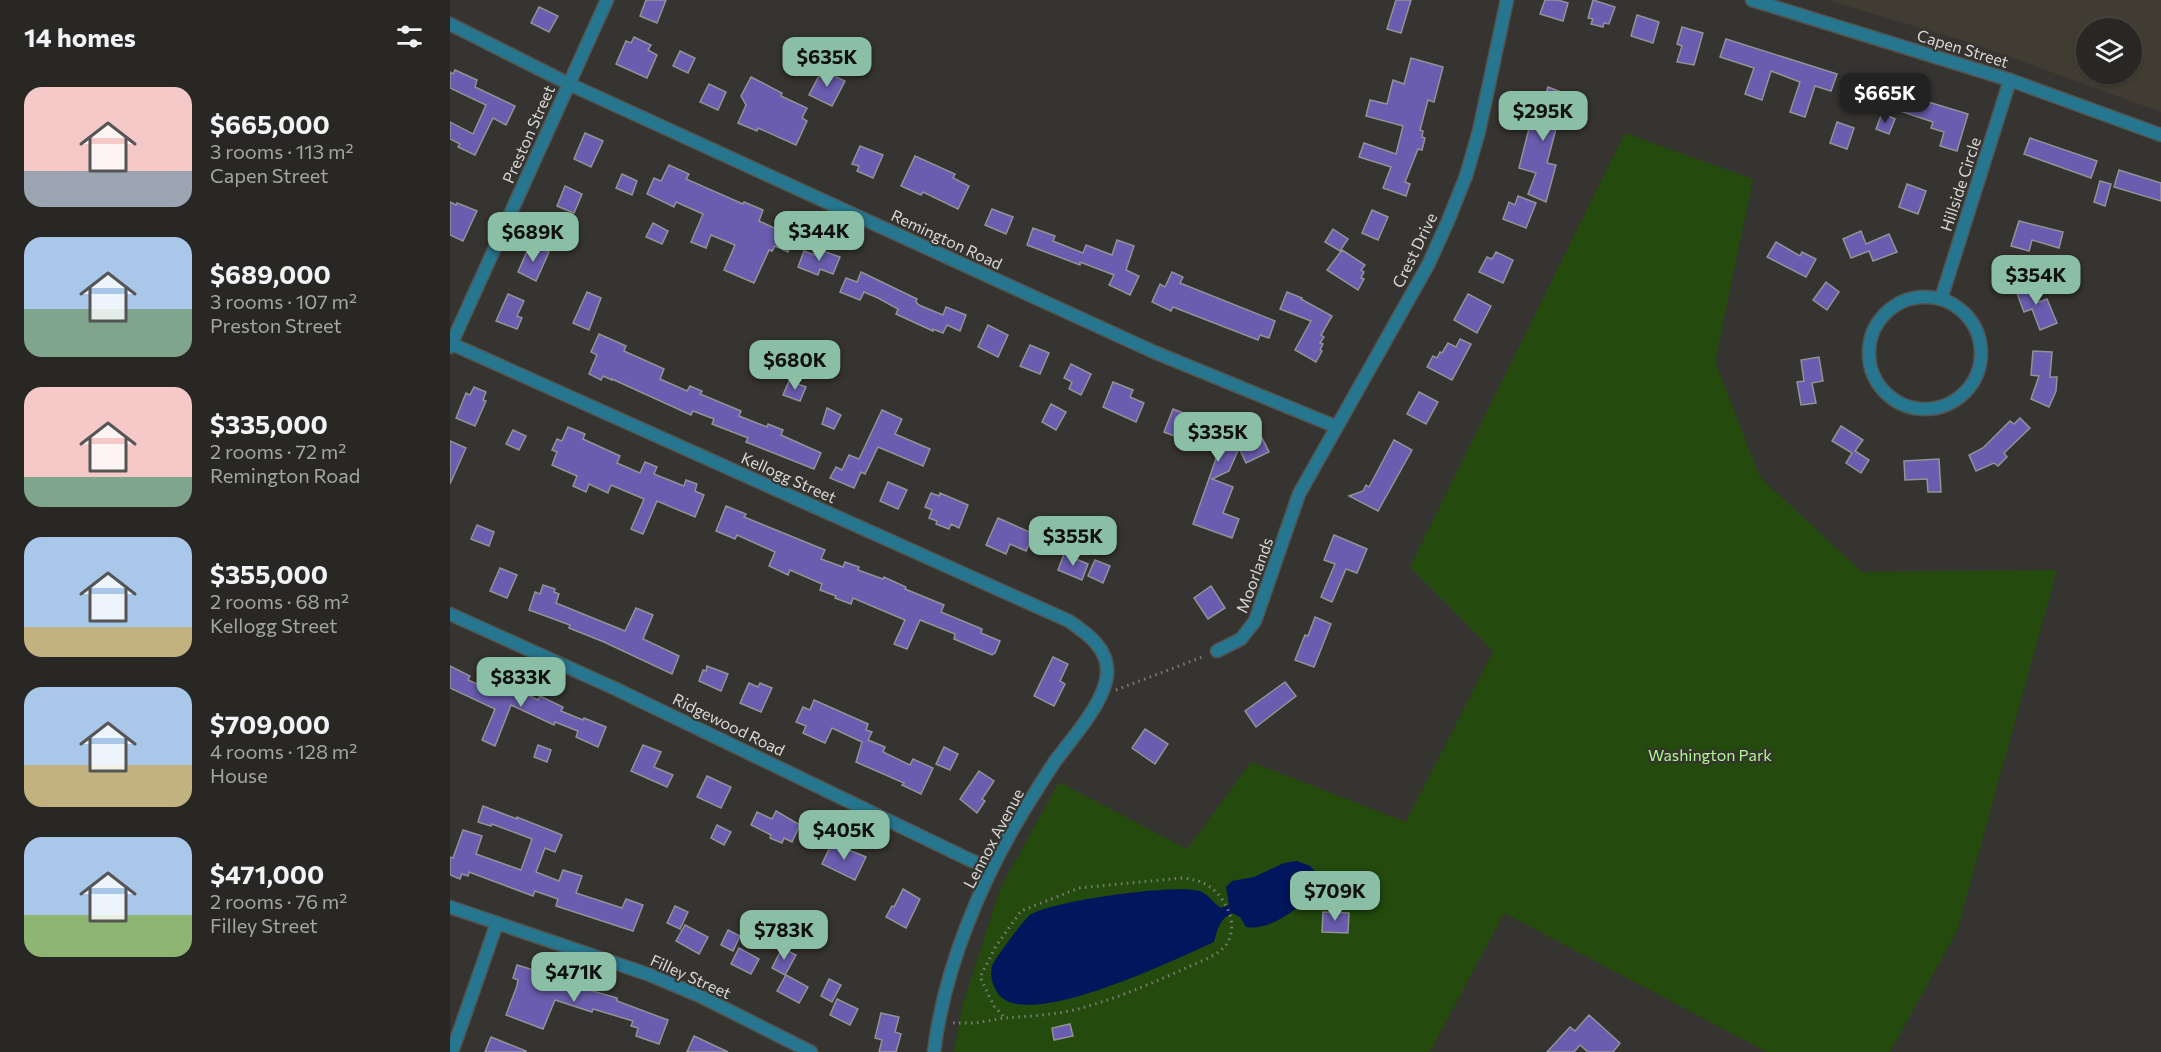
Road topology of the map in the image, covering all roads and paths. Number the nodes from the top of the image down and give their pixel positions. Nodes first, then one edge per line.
1 (607, 0) edge
2 (1507, 0) edge
3 (1752, 0) edge
4 (450, 24) edge
5 (2010, 80) junction
6 (569, 84) junction
7 (2161, 135) edge
8 (1941, 299) junction
9 (451, 345) edge
10 (1337, 427) junction
11 (1299, 494) joint
12 (450, 614) edge
13 (1217, 651) joint
14 (1104, 653) joint
15 (1130, 686) dead end
16 (991, 869) junction
17 (450, 907) edge
18 (497, 923) junction
19 (1005, 1018) junction
20 (939, 1022) junction
21 (452, 1052) edge
22 (812, 1052) edge
23 (934, 1052) edge

1 - 6 street, Preston Street
2 - 10 street, Crest Drive
3 - 5 street, Capen Street
4 - 6 street, Remington Road
5 - 7 street, Capen Street
5 - 8 street, Hillside Circle
6 - 9 street, Preston Street
6 - 10 street, Remington Road
8 - 8 street
9 - 14 street, Kellogg Street
10 - 11 street, Crest Drive
11 - 13 street, Moorlands
12 - 16 street, Ridgewood Road
13 - 15 path
14 - 16 street, Lennox Avenue
16 - 20 street, Lennox Avenue
17 - 18 street, Filley Street
18 - 21 street
18 - 22 street, Filley Street
19 - 19 path
19 - 20 path
20 - 23 street, Lennox Avenue

